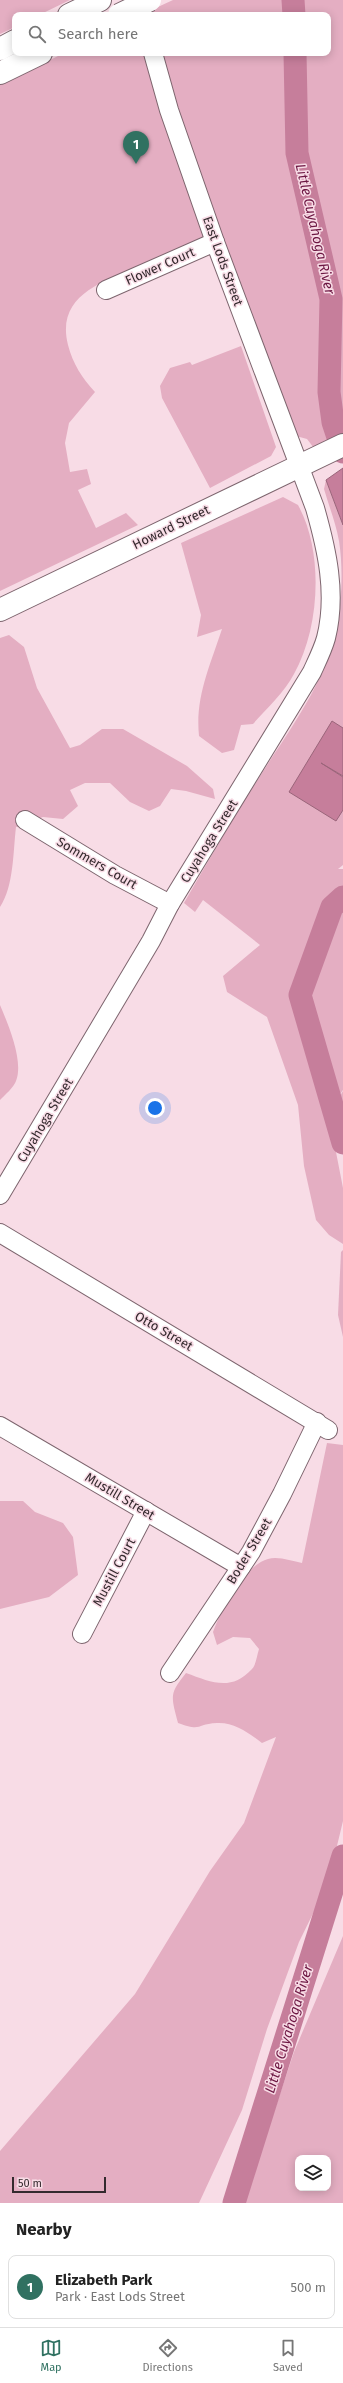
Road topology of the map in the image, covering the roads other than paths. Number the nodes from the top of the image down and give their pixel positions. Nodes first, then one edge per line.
1 (100, 0) edge
2 (140, 0) edge
3 (150, 0) edge
4 (75, 12) edge
5 (125, 12) edge
6 (143, 12) edge
7 (12, 42) edge
8 (0, 48) edge
9 (35, 56) edge
10 (154, 56) edge
11 (0, 73) edge
12 (215, 242) junction
13 (106, 290) dead end
14 (343, 445) edge
15 (301, 466) junction
16 (0, 610) edge
17 (25, 820) dead end
18 (170, 904) junction
19 (0, 1195) edge
20 (0, 1233) edge
21 (0, 1426) edge
22 (322, 1426) joint
23 (146, 1511) junction
24 (240, 1567) junction
25 (82, 1634) dead end
26 (170, 1673) dead end

1 - 4 main road
2 - 6 street
3 - 5 main road, bridge
7 - 8 main road
9 - 11 main road
10 - 12 street, East Lods Street
12 - 13 street, Flower Court
12 - 15 street, East Lods Street
14 - 15 main road, Howard Street
15 - 16 main road, Howard Street
15 - 18 street, Cuyahoga Street
17 - 18 street, Sommers Court
18 - 19 street, Cuyahoga Street
20 - 22 street, Otto Street
21 - 23 street, Mustill Street
22 - 24 street, Boder Street
23 - 24 street, Mustill Street
23 - 25 street, Mustill Court
24 - 26 street, Boder Street

